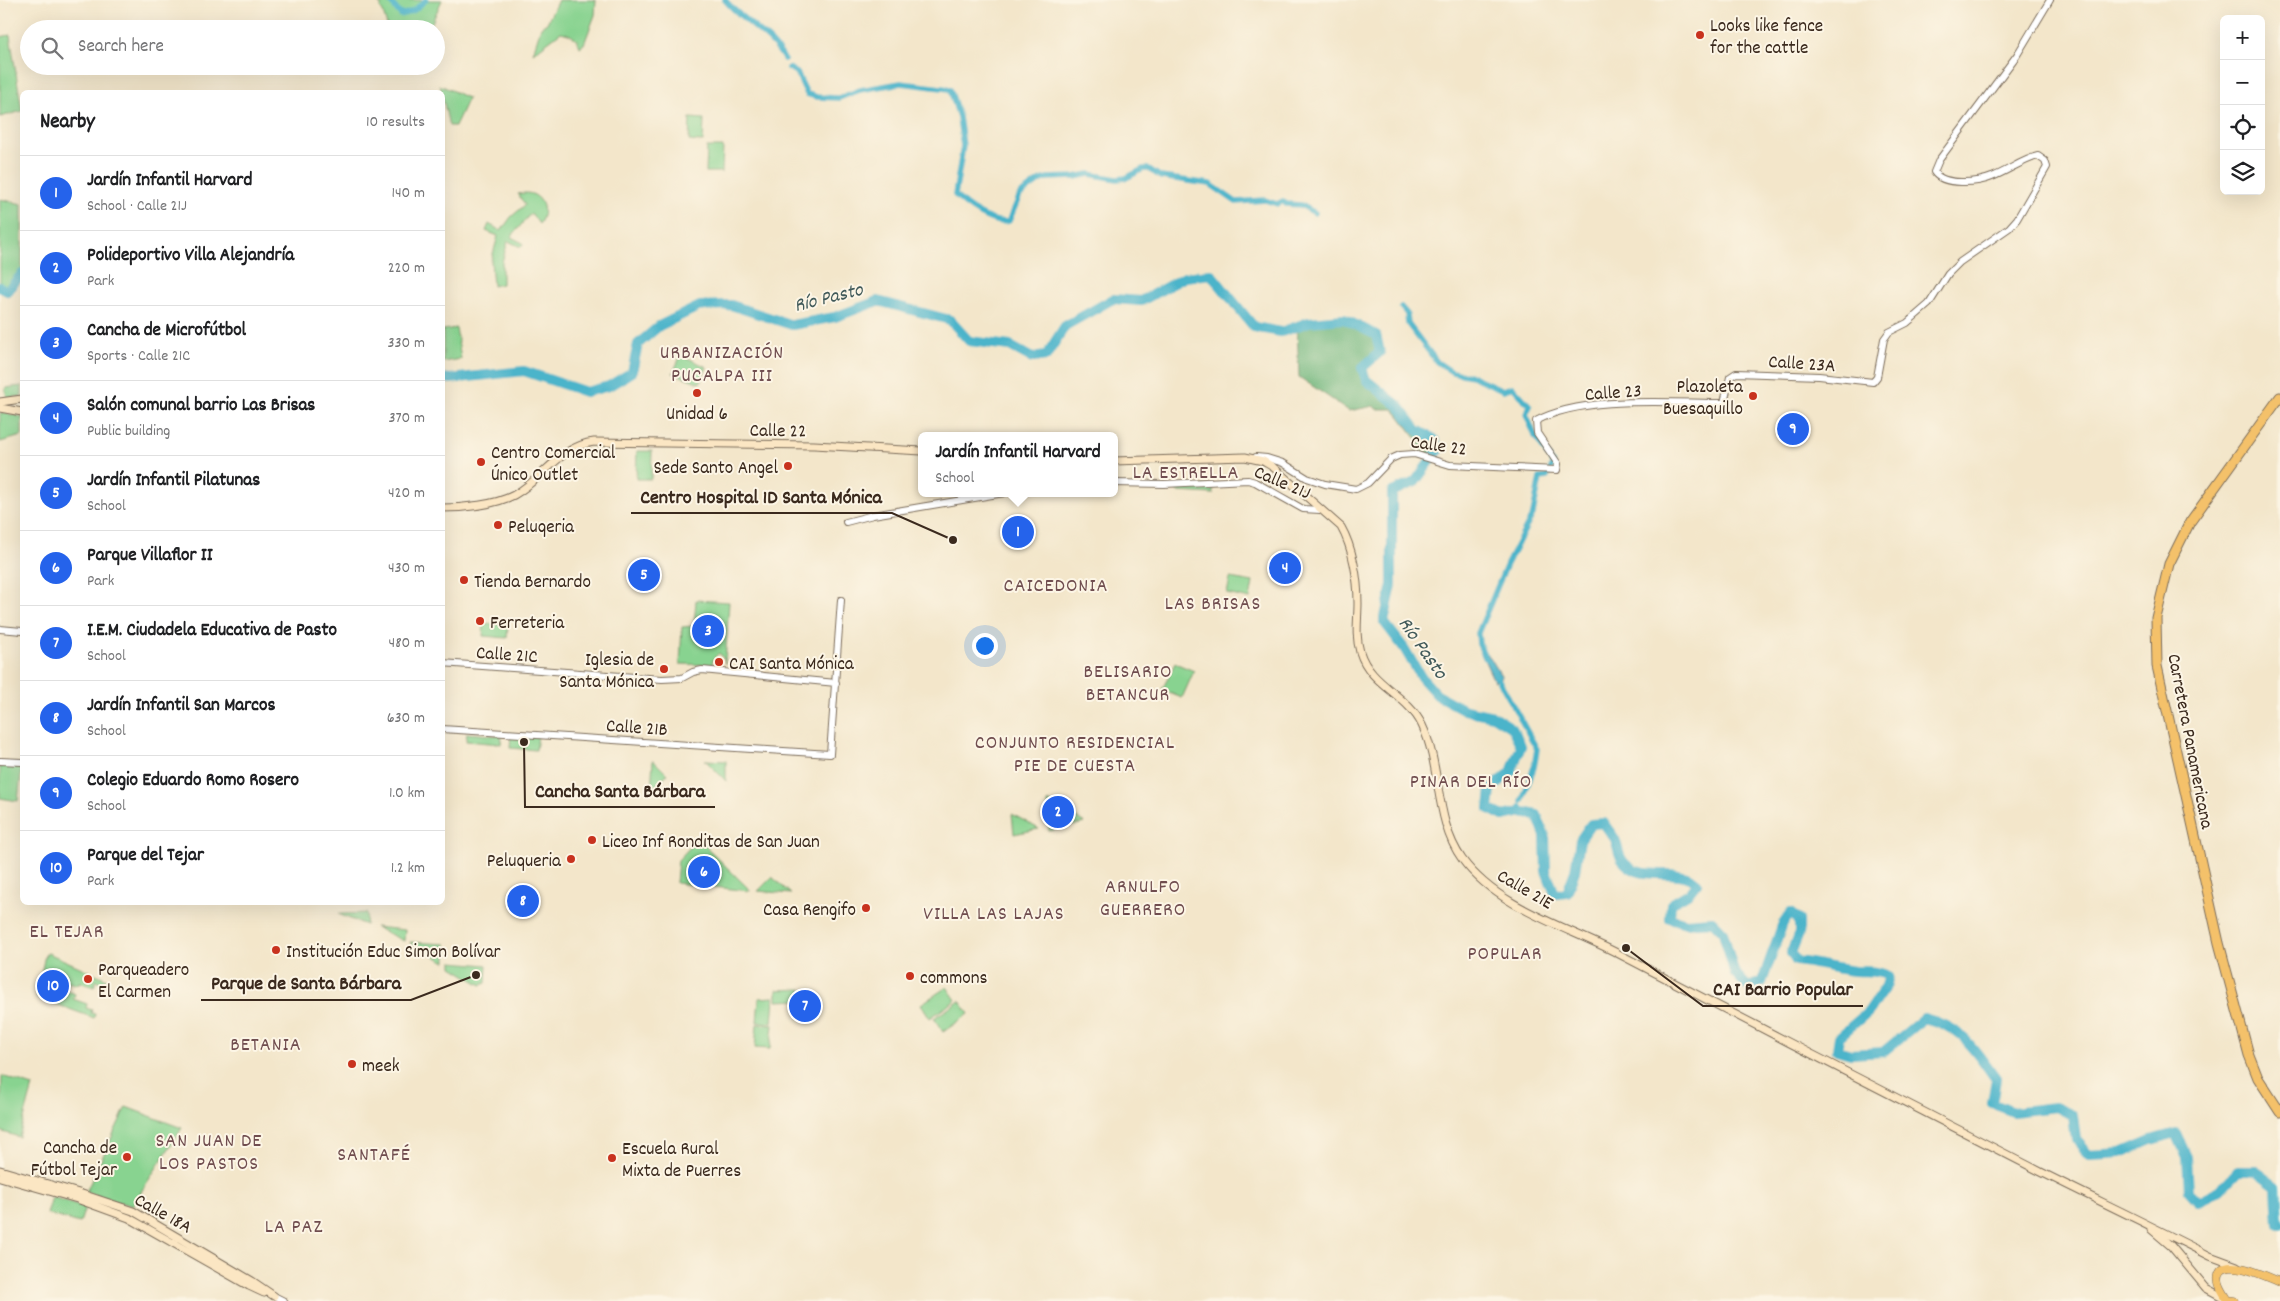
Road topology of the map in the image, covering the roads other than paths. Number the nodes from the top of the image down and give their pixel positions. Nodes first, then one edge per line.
1 (2050, 0) edge
2 (2280, 396) edge
3 (20, 400) edge
4 (0, 402) edge
5 (1724, 403) joint
6 (0, 408) edge
7 (20, 412) edge
8 (918, 451) edge
9 (1245, 457) junction
10 (1118, 461) edge
11 (1551, 470) joint
12 (1118, 483) edge
13 (979, 497) edge
14 (445, 508) edge
15 (1320, 510) junction
16 (846, 522) dead end
17 (841, 600) dead end
18 (1357, 623) joint
19 (0, 629) edge
20 (20, 630) edge
21 (445, 663) edge
22 (836, 683) junction
23 (445, 729) edge
24 (0, 761) edge
25 (20, 762) edge
26 (2280, 1112) edge
27 (0, 1170) edge
28 (0, 1177) edge
29 (2144, 1222) junction
30 (2237, 1266) junction
31 (2280, 1282) edge
32 (274, 1296) junction
33 (2231, 1300) edge
34 (284, 1301) edge

1 - 5 street, Calle 23A
2 - 26 highway, Carretera Panamericana
3 - 4 main road
5 - 11 street, Calle 23
6 - 7 main road
8 - 14 main road, Calle 22
9 - 10 main road, Calle 22
9 - 11 street, Calle 22
9 - 15 main road, Calle 22
12 - 15 street, Calle 21J
13 - 16 street
15 - 18 main road, Calle 22
17 - 22 street
18 - 29 main road, Calle 21E
19 - 20 street
21 - 22 street, Calle 21C
22 - 23 street, Calle 21B
24 - 25 street
27 - 32 main road, Calle 18A
28 - 32 main road, Calle 18A
29 - 30 main road
29 - 33 main road
30 - 31 main road
30 - 33 main road
32 - 34 street, Calle 18A

